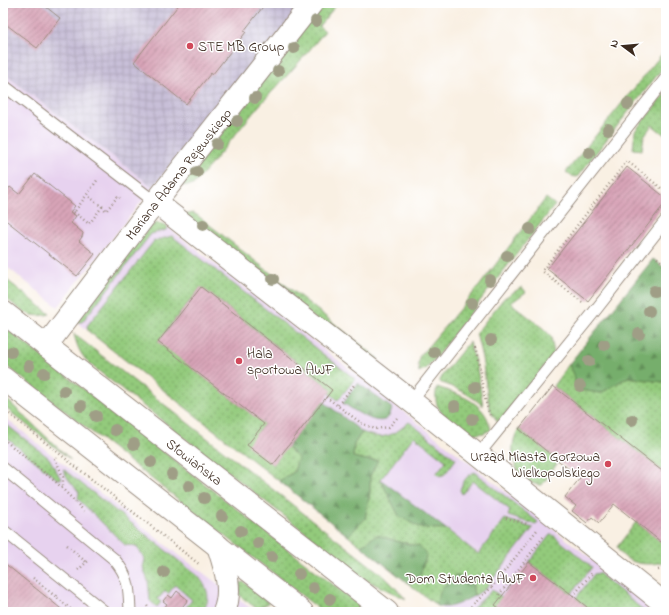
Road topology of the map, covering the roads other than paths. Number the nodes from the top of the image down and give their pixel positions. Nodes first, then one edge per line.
1 (312, 3) edge
2 (666, 78) edge
3 (3, 85) edge
4 (150, 209) junction
5 (666, 220) edge
6 (3, 312) edge
7 (46, 346) junction
8 (3, 378) edge
9 (406, 407) junction
10 (478, 455) junction
11 (3, 468) edge
12 (3, 530) edge
13 (218, 546) junction
14 (664, 599) edge
15 (105, 612) edge
16 (130, 612) edge
17 (224, 612) edge
18 (302, 612) edge
19 (387, 612) edge

1 - 4 street, Mariana Adama Rejewskiego
2 - 9 lane
3 - 4 lane
4 - 7 street, Mariana Adama Rejewskiego
4 - 9 street
5 - 10 lane
6 - 7 street, Słowiańska
7 - 19 street, Słowiańska
8 - 13 street
9 - 10 street
10 - 14 street
11 - 16 lane
12 - 15 lane
13 - 17 street
13 - 18 street

